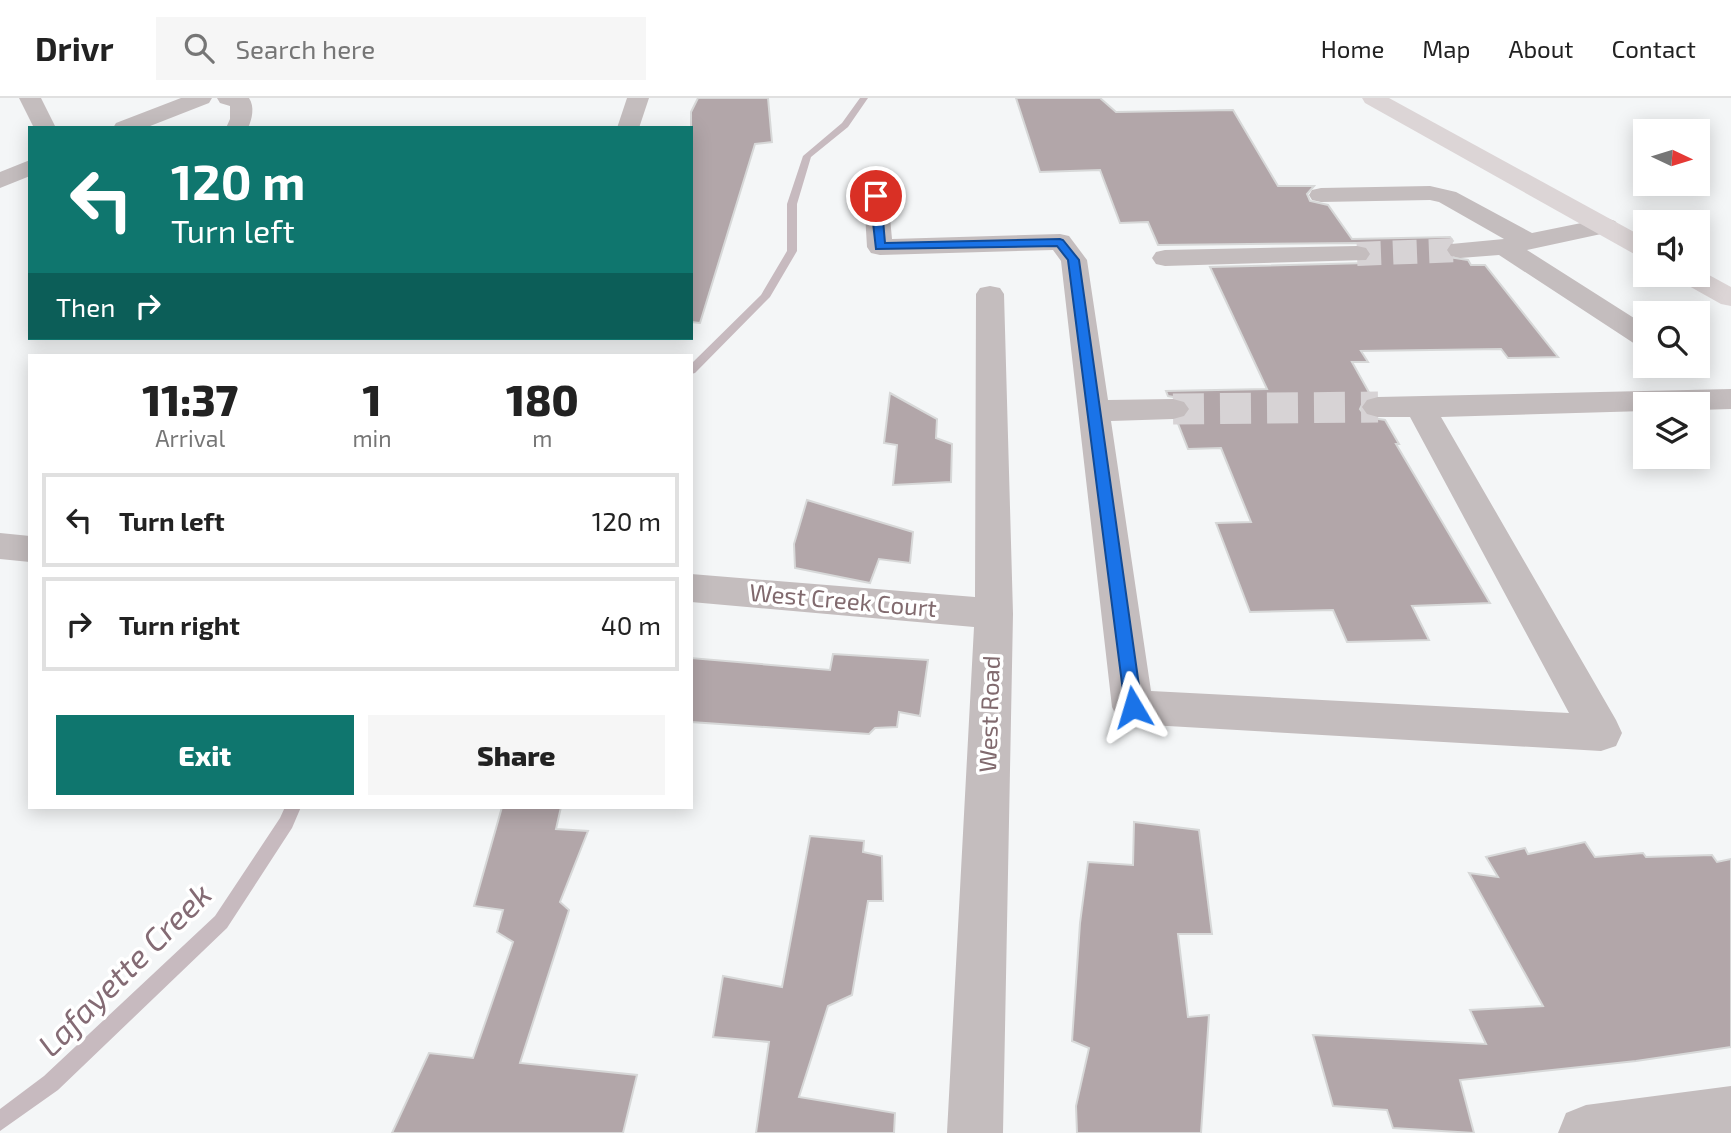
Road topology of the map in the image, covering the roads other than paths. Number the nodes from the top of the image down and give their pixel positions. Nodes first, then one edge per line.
1 (30, 98) edge
2 (201, 98) edge
3 (228, 98) edge
4 (638, 98) edge
5 (1373, 98) edge
6 (44, 126) edge
7 (129, 126) edge
8 (238, 126) edge
9 (629, 126) edge
10 (28, 168) edge
11 (0, 181) edge
12 (1321, 195) dead end
13 (876, 196) dead end
14 (1606, 226) junction
15 (1633, 242) edge
16 (1516, 244) junction
17 (1460, 250) tunnel mouth
18 (1357, 254) tunnel mouth
19 (1165, 258) dead end
20 (1710, 287) edge
21 (990, 294) dead end
22 (1731, 299) edge
23 (1633, 329) edge
24 (1731, 399) edge
25 (1378, 407) tunnel mouth
26 (1420, 407) junction
27 (1173, 409) tunnel mouth
28 (1094, 411) junction
29 (0, 546) edge
30 (28, 549) edge
31 (693, 588) edge
32 (994, 614) junction
33 (1731, 1113) edge
34 (975, 1133) edge
35 (1586, 1133) edge

1 - 6 street
2 - 7 street
3 - 8 street
4 - 9 street
5 - 14 main road
10 - 11 street
12 - 16 street
13 - 28 street
14 - 15 main road
14 - 16 street
16 - 17 street
16 - 23 street
18 - 19 street
20 - 22 main road
21 - 32 street, West Road
24 - 26 street
25 - 26 street
26 - 28 street
27 - 28 street
29 - 30 street
31 - 32 street, West Creek Court
32 - 34 street, West Road
33 - 35 street

